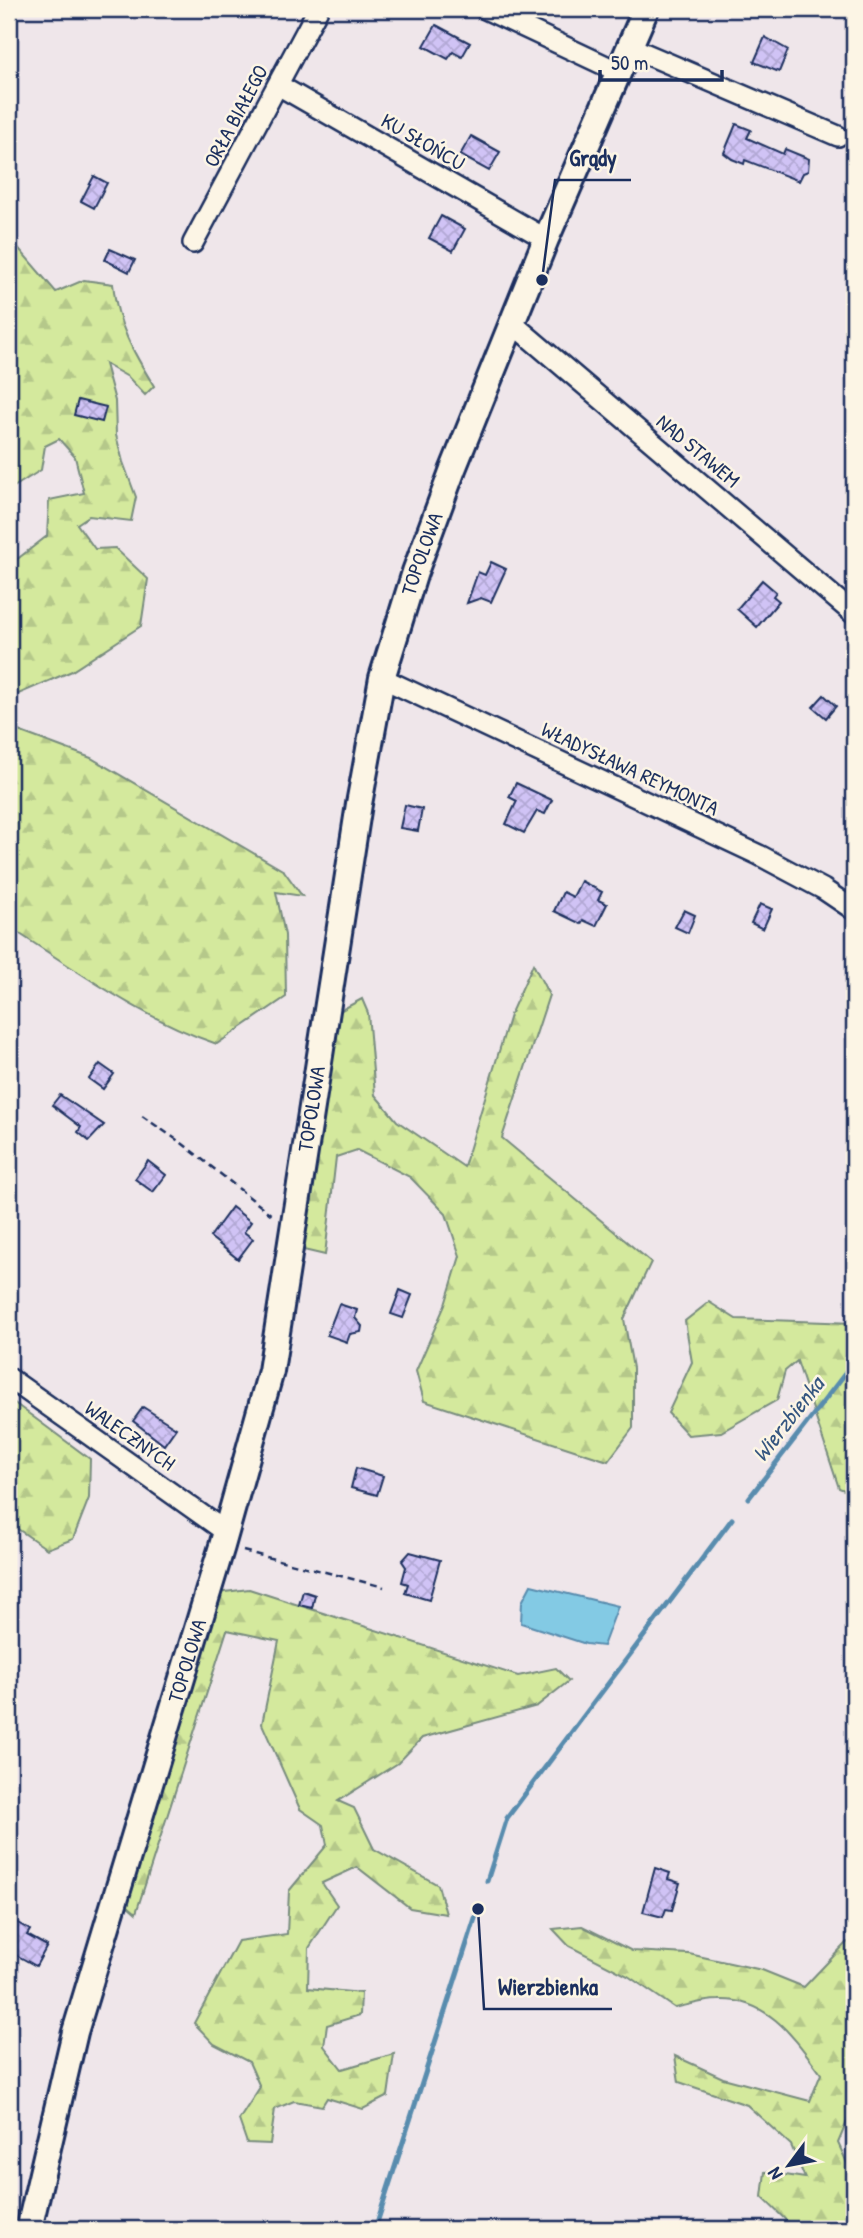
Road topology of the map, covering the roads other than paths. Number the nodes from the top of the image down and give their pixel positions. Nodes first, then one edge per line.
1 (318, 9) edge
2 (485, 9) edge
3 (646, 9) edge
4 (630, 47) junction
5 (619, 72) junction
6 (278, 85) junction
7 (838, 136) dead end
8 (545, 239) junction
9 (193, 243) dead end
10 (512, 323) junction
11 (854, 614) edge
12 (382, 678) junction
13 (854, 910) edge
14 (9, 1378) edge
15 (224, 1539) junction
16 (29, 2229) edge

1 - 6 street, ORŁA BIAŁEGO
2 - 5 street
3 - 4 street, TOPOLOWA
4 - 5 street, TOPOLOWA
4 - 7 street
5 - 8 street, TOPOLOWA
6 - 8 street, KU SŁOŃCU
6 - 9 street, ORŁA BIAŁEGO
8 - 10 street, TOPOLOWA
10 - 11 street, NAD STAWEM
10 - 12 street, TOPOLOWA
12 - 13 street, WŁADYSŁAWA REYMONTA
12 - 15 street, TOPOLOWA
14 - 15 street, WALECZNYCH
15 - 16 street, TOPOLOWA

